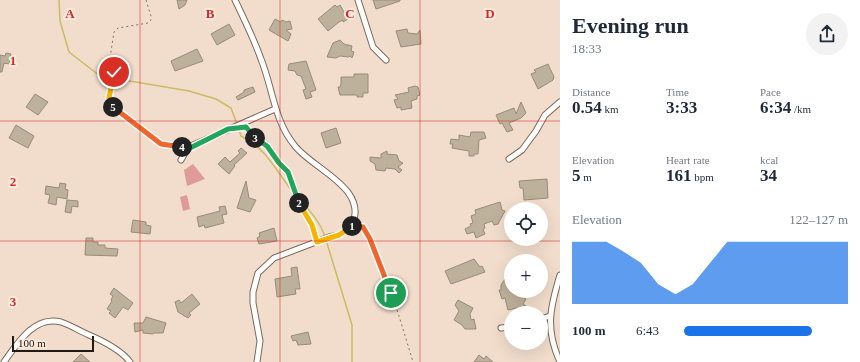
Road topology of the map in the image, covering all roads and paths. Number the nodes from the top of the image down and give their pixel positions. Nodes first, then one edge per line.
1 (146, 0) edge
2 (235, 0) edge
3 (358, 0) edge
4 (386, 60) dead end
5 (560, 102) edge
6 (276, 109) junction
7 (246, 127) dead end
8 (188, 149) junction
9 (509, 159) dead end
10 (181, 160) dead end
11 (352, 226) junction
12 (317, 242) junction
13 (560, 275) edge
14 (550, 316) joint
15 (501, 328) dead end
16 (504, 328) edge
17 (4, 362) edge
18 (130, 362) edge
19 (257, 362) edge
20 (414, 362) edge
21 (560, 362) edge

1 - 8 path
2 - 6 street
3 - 4 street
5 - 9 street
6 - 8 street
6 - 11 street
7 - 12 path
8 - 10 street
11 - 12 street
11 - 20 path
12 - 19 street
13 - 14 street
14 - 21 street
15 - 16 street
17 - 18 street

